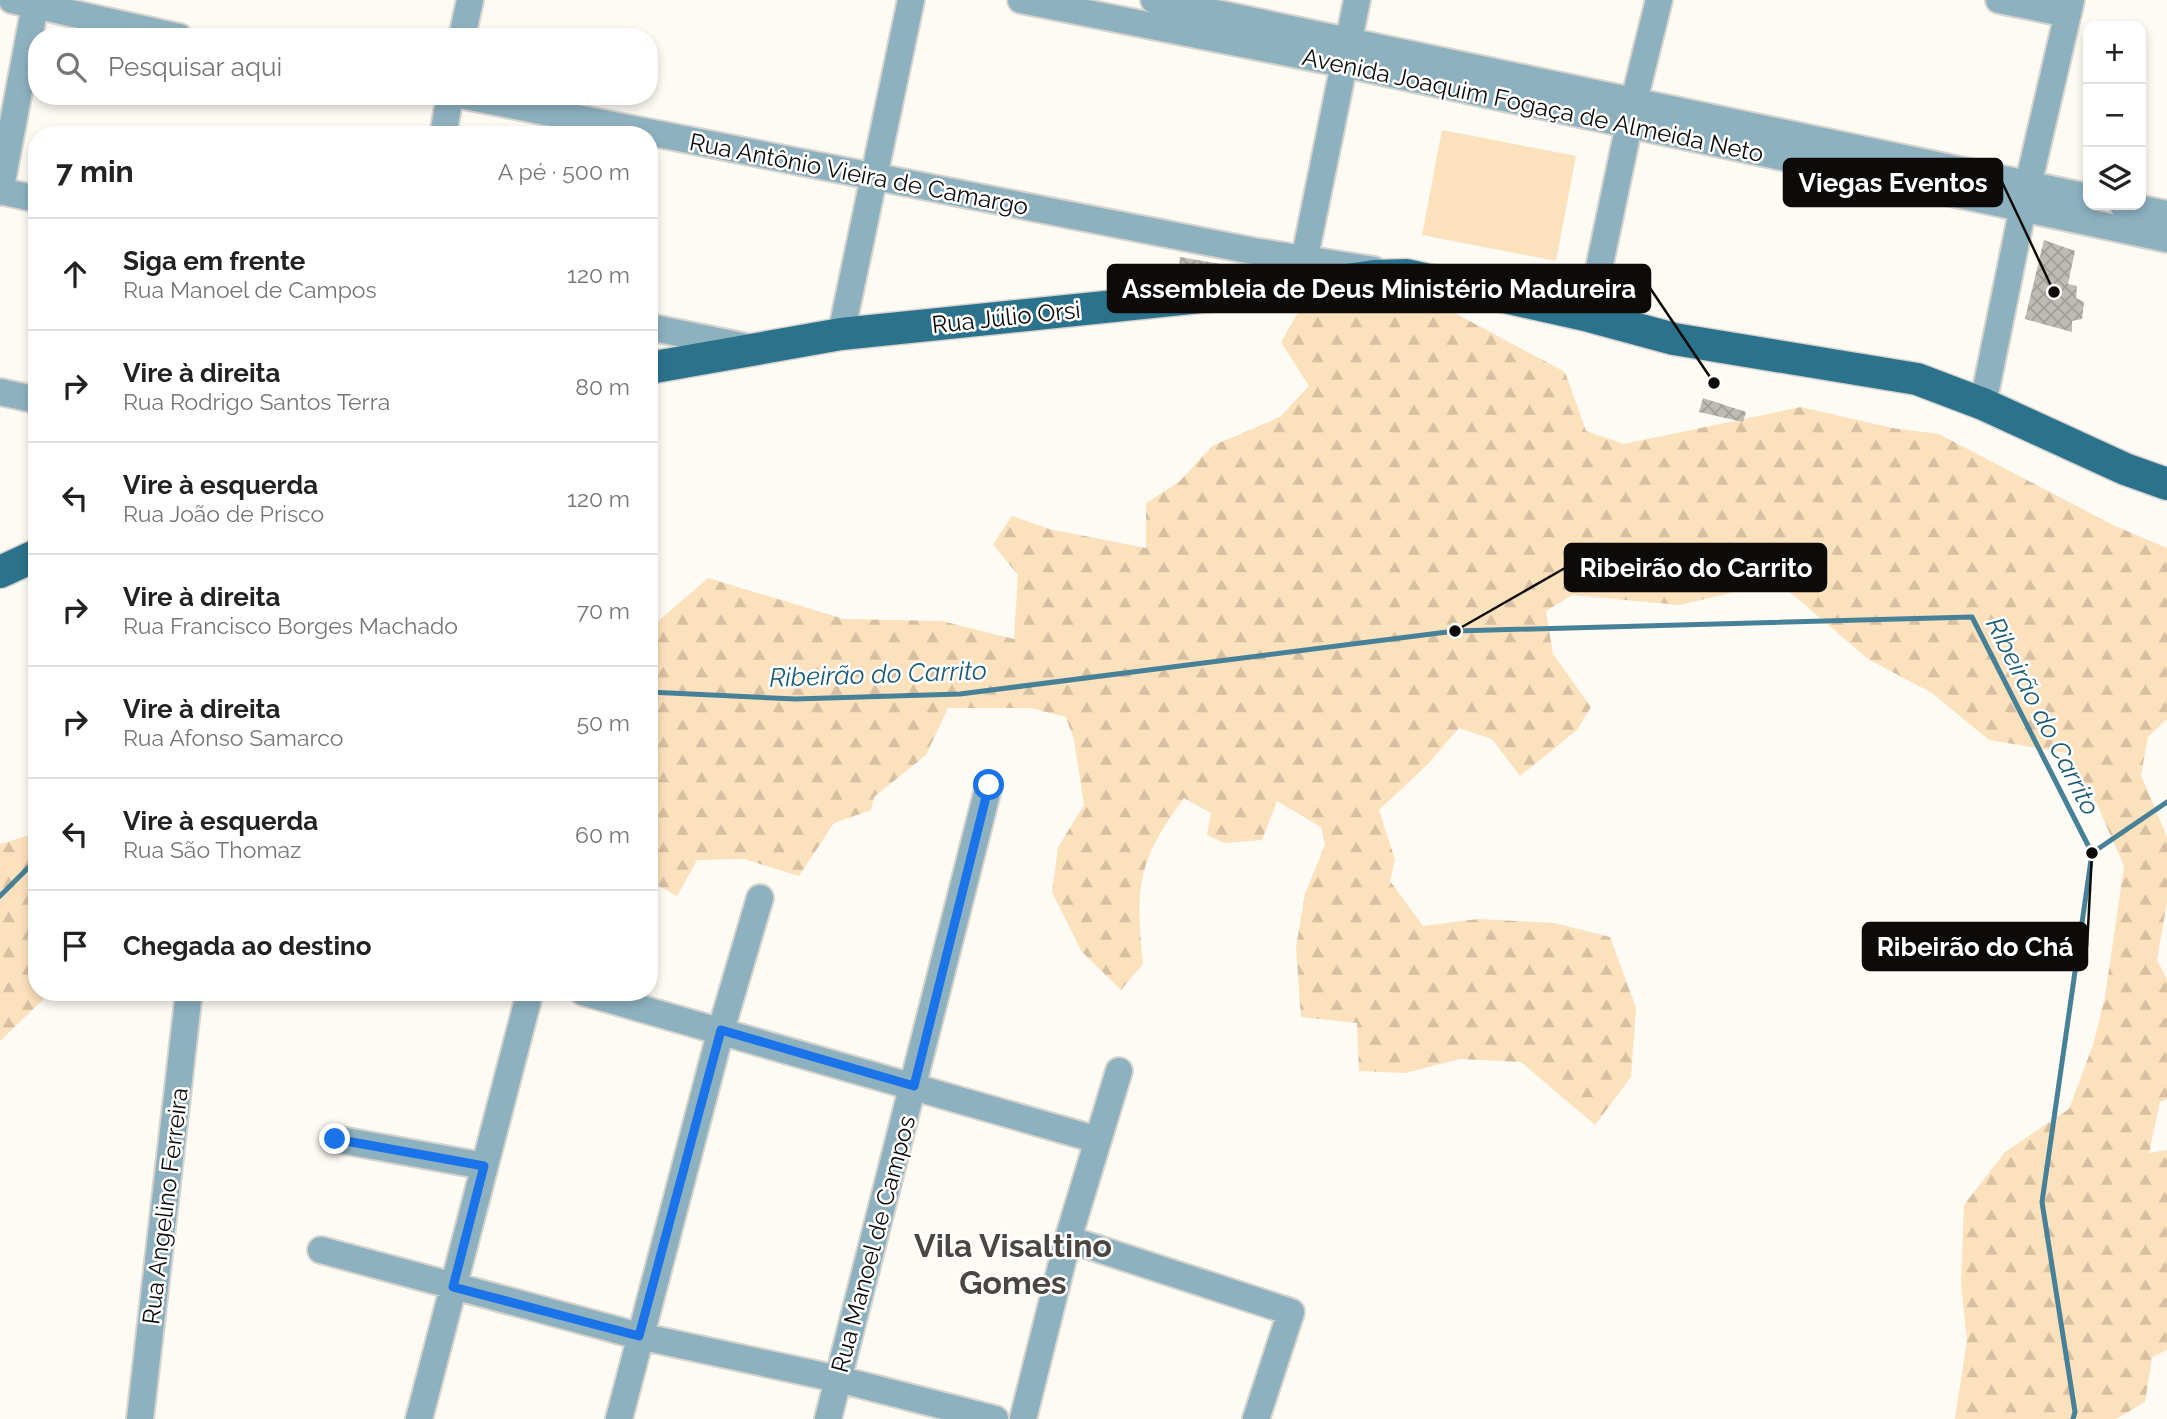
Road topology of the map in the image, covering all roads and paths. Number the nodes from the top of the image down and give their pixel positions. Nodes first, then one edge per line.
1 (470, 0) edge
2 (911, 0) edge
3 (1021, 0) edge
4 (1154, 0) edge
5 (1357, 0) edge
6 (1659, 0) edge
7 (1999, 0) edge
8 (28, 2) edge
9 (2069, 7) edge
10 (140, 28) edge
11 (464, 28) edge
12 (1346, 53) junction
13 (448, 105) edge
14 (510, 105) edge
15 (1632, 114) junction
16 (445, 126) edge
17 (616, 126) edge
18 (658, 134) edge
19 (872, 177) junction
20 (0, 191) edge
21 (2026, 196) junction
22 (28, 197) edge
23 (2083, 197) edge
24 (2146, 210) edge
25 (2167, 214) edge
26 (2167, 239) edge
27 (1293, 278) junction
28 (1589, 316) junction
29 (658, 329) edge
30 (841, 334) junction
31 (757, 350) junction
32 (658, 366) edge
33 (0, 392) edge
34 (28, 398) edge
35 (1983, 404) junction
36 (2167, 484) edge
37 (28, 559) edge
38 (0, 572) edge
39 (989, 785) dead end
40 (760, 898) dead end
41 (188, 1001) edge
42 (528, 1001) edge
43 (616, 1001) edge
44 (721, 1030) junction
45 (1119, 1071) dead end
46 (914, 1086) junction
47 (335, 1139) dead end
48 (1098, 1140) junction
49 (484, 1166) junction
50 (1068, 1238) junction
51 (321, 1250) dead end
52 (453, 1287) junction
53 (639, 1336) junction
54 (838, 1379) junction
55 (140, 1419) edge
56 (419, 1419) edge
57 (619, 1419) edge
58 (828, 1419) edge
59 (995, 1419) edge
60 (1023, 1419) edge
61 (1256, 1419) edge

1 - 11 street
2 - 19 street
3 - 12 street, Avenida Joaquim Fogaça de Almeida Neto
4 - 12 street, Avenida Joaquim Fogaça de Almeida Neto
5 - 12 street
6 - 15 street
7 - 9 street
8 - 10 street
8 - 20 street
9 - 21 street
12 - 15 street, Avenida Joaquim Fogaça de Almeida Neto
12 - 27 street
13 - 16 street
14 - 17 street, Rua Antônio Vieira de Camargo
15 - 21 street, Avenida Joaquim Fogaça de Almeida Neto
15 - 28 street
18 - 19 street, Rua Antônio Vieira de Camargo
19 - 27 street, Rua Antônio Vieira de Camargo
19 - 30 street
20 - 22 street
21 - 23 street, Avenida Joaquim Fogaça de Almeida Neto
21 - 26 street, Avenida Joaquim Fogaça de Almeida Neto
21 - 35 street
24 - 25 street
27 - 28 main road, Rua Júlio Orsi
27 - 30 main road, Rua Júlio Orsi
28 - 35 main road, Rua Júlio Orsi
29 - 31 street
30 - 31 main road, Rua Júlio Orsi
31 - 32 main road, Rua Júlio Orsi
33 - 34 street
35 - 36 main road, Rua Júlio Orsi
37 - 38 main road
39 - 46 street, Rua Manoel de Campos
40 - 44 street
41 - 55 street, Rua Angelino Ferreira
42 - 49 street
43 - 44 street
44 - 46 street
44 - 53 street
45 - 48 street
46 - 48 street
46 - 54 street, Rua Manoel de Campos
47 - 49 street
48 - 50 street
49 - 52 street
50 - 60 street
50 - 61 street
51 - 52 street
52 - 53 street
52 - 56 street
53 - 54 street
53 - 57 street
54 - 58 street, Rua Manoel de Campos
54 - 59 street

